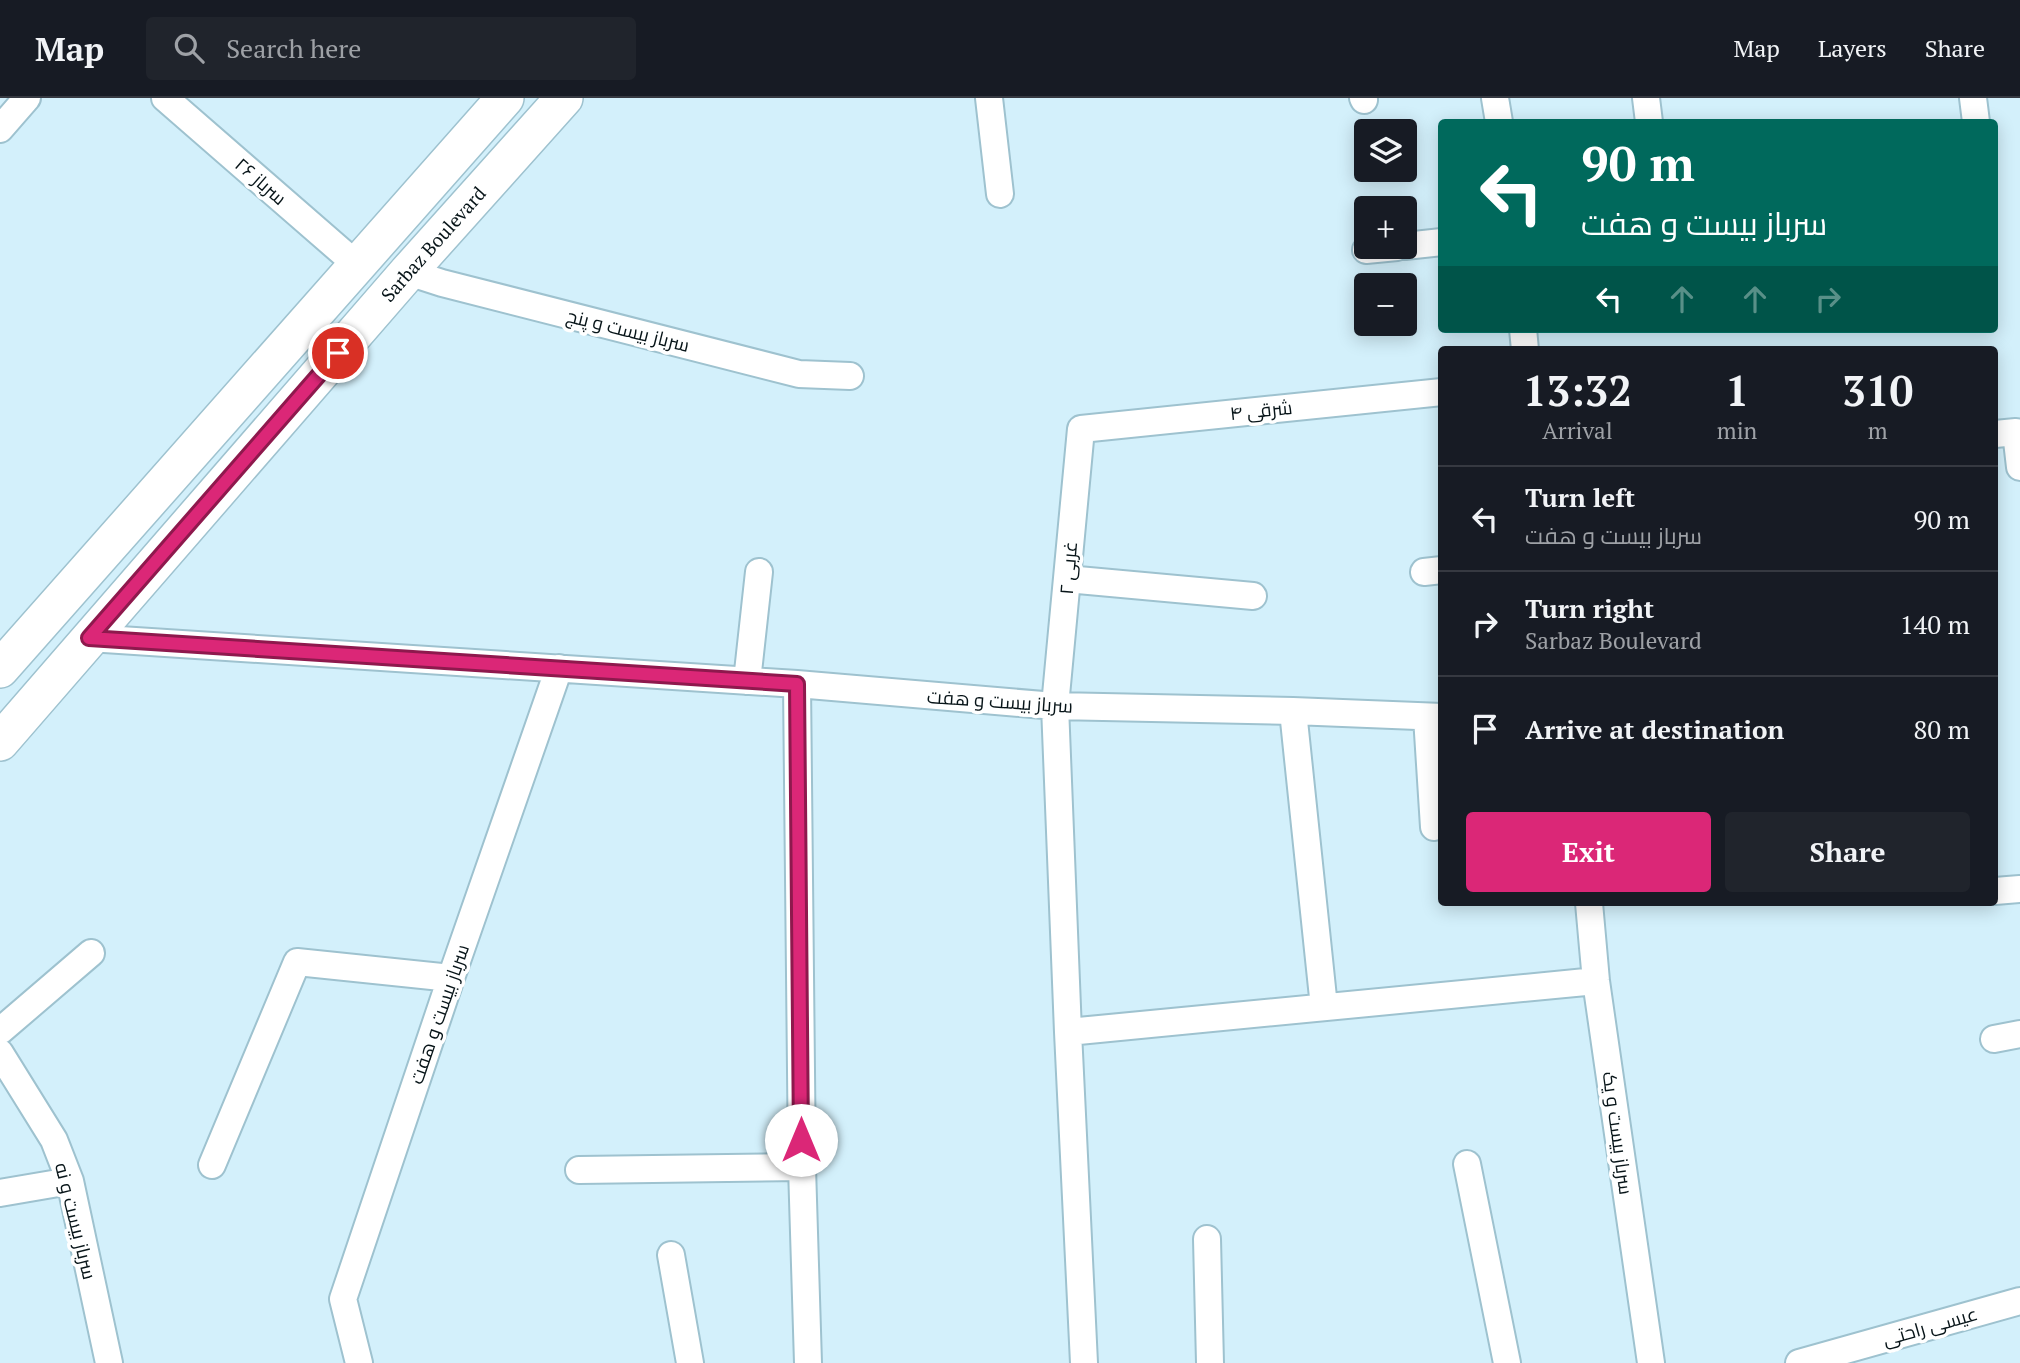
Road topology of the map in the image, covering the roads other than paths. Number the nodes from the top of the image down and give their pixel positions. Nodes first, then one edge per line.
1 (27, 98) edge
2 (165, 98) edge
3 (505, 98) edge
4 (564, 98) edge
5 (989, 98) edge
6 (1495, 98) edge
7 (1646, 98) edge
8 (1973, 98) edge
9 (1498, 119) edge
10 (1649, 119) edge
11 (1976, 119) edge
12 (0, 129) edge
13 (1000, 194) dead end
14 (1438, 242) edge
15 (1417, 245) edge
16 (358, 265) junction
17 (408, 272) junction
18 (850, 376) dead end
19 (1438, 392) edge
20 (1081, 429) joint
21 (2006, 433) edge
22 (2020, 467) edge
23 (759, 572) dead end
24 (1067, 579) junction
25 (1253, 596) dead end
26 (89, 638) junction
27 (559, 668) junction
28 (0, 669) edge
29 (747, 681) junction
30 (797, 684) junction
31 (1055, 706) junction
32 (1293, 711) junction
33 (1434, 717) edge
34 (0, 741) edge
35 (1434, 827) dead end
36 (2020, 889) edge
37 (1998, 891) edge
38 (1589, 906) edge
39 (91, 953) dead end
40 (451, 978) junction
41 (1597, 981) junction
42 (1324, 1007) junction
43 (0, 1031) edge
44 (1068, 1032) junction
45 (2020, 1034) edge
46 (1994, 1039) dead end
47 (0, 1053) edge
48 (1467, 1164) dead end
49 (212, 1165) dead end
50 (802, 1167) junction
51 (579, 1170) dead end
52 (70, 1181) junction
53 (0, 1193) edge
54 (1207, 1239) dead end
55 (671, 1255) dead end
56 (2020, 1301) edge
57 (109, 1363) edge
58 (359, 1363) edge
59 (690, 1363) edge
60 (808, 1363) edge
61 (1084, 1363) edge
62 (1210, 1363) edge
63 (1507, 1363) edge
64 (1651, 1363) edge
65 (1799, 1363) edge

1 - 12 street
2 - 16 street, سرباز ۲۶
3 - 16 main road
4 - 17 main road, Sarbaz Boulevard
5 - 13 street
6 - 9 street
7 - 10 street
8 - 11 street
14 - 15 street
16 - 28 main road
17 - 18 street, سرباز بیست و پنج
17 - 26 main road, Sarbaz Boulevard
19 - 20 street, شرقی ۴
20 - 24 street, غربی ۲
21 - 22 street
23 - 29 street
24 - 25 street
24 - 31 street, غربی ۲
26 - 27 street, سرباز بیست و هفت
26 - 34 main road, Sarbaz Boulevard
27 - 29 street, سرباز بیست و هفت
27 - 40 street, سرباز بیست و هفت
29 - 30 street, سرباز بیست و هفت
30 - 31 street, سرباز بیست و هفت
30 - 50 street
31 - 32 street, سرباز بیست و هفت
31 - 44 street, غربی ۲
32 - 33 street, سرباز بیست و هفت
32 - 42 street
33 - 35 street
36 - 37 street
38 - 41 street, سرباز بیست و یک
39 - 43 street
40 - 49 street
40 - 58 street, سرباز بیست و هفت
41 - 42 street
41 - 64 street, سرباز بیست و یک
42 - 44 street
44 - 61 street, غربی ۲
45 - 46 street
47 - 52 street, سرباز بیست و نه
48 - 63 street
50 - 51 street
50 - 60 street
52 - 53 street
52 - 57 street, سرباز بیست و نه
54 - 62 street
55 - 59 street
56 - 65 street, عیسی راحتی

